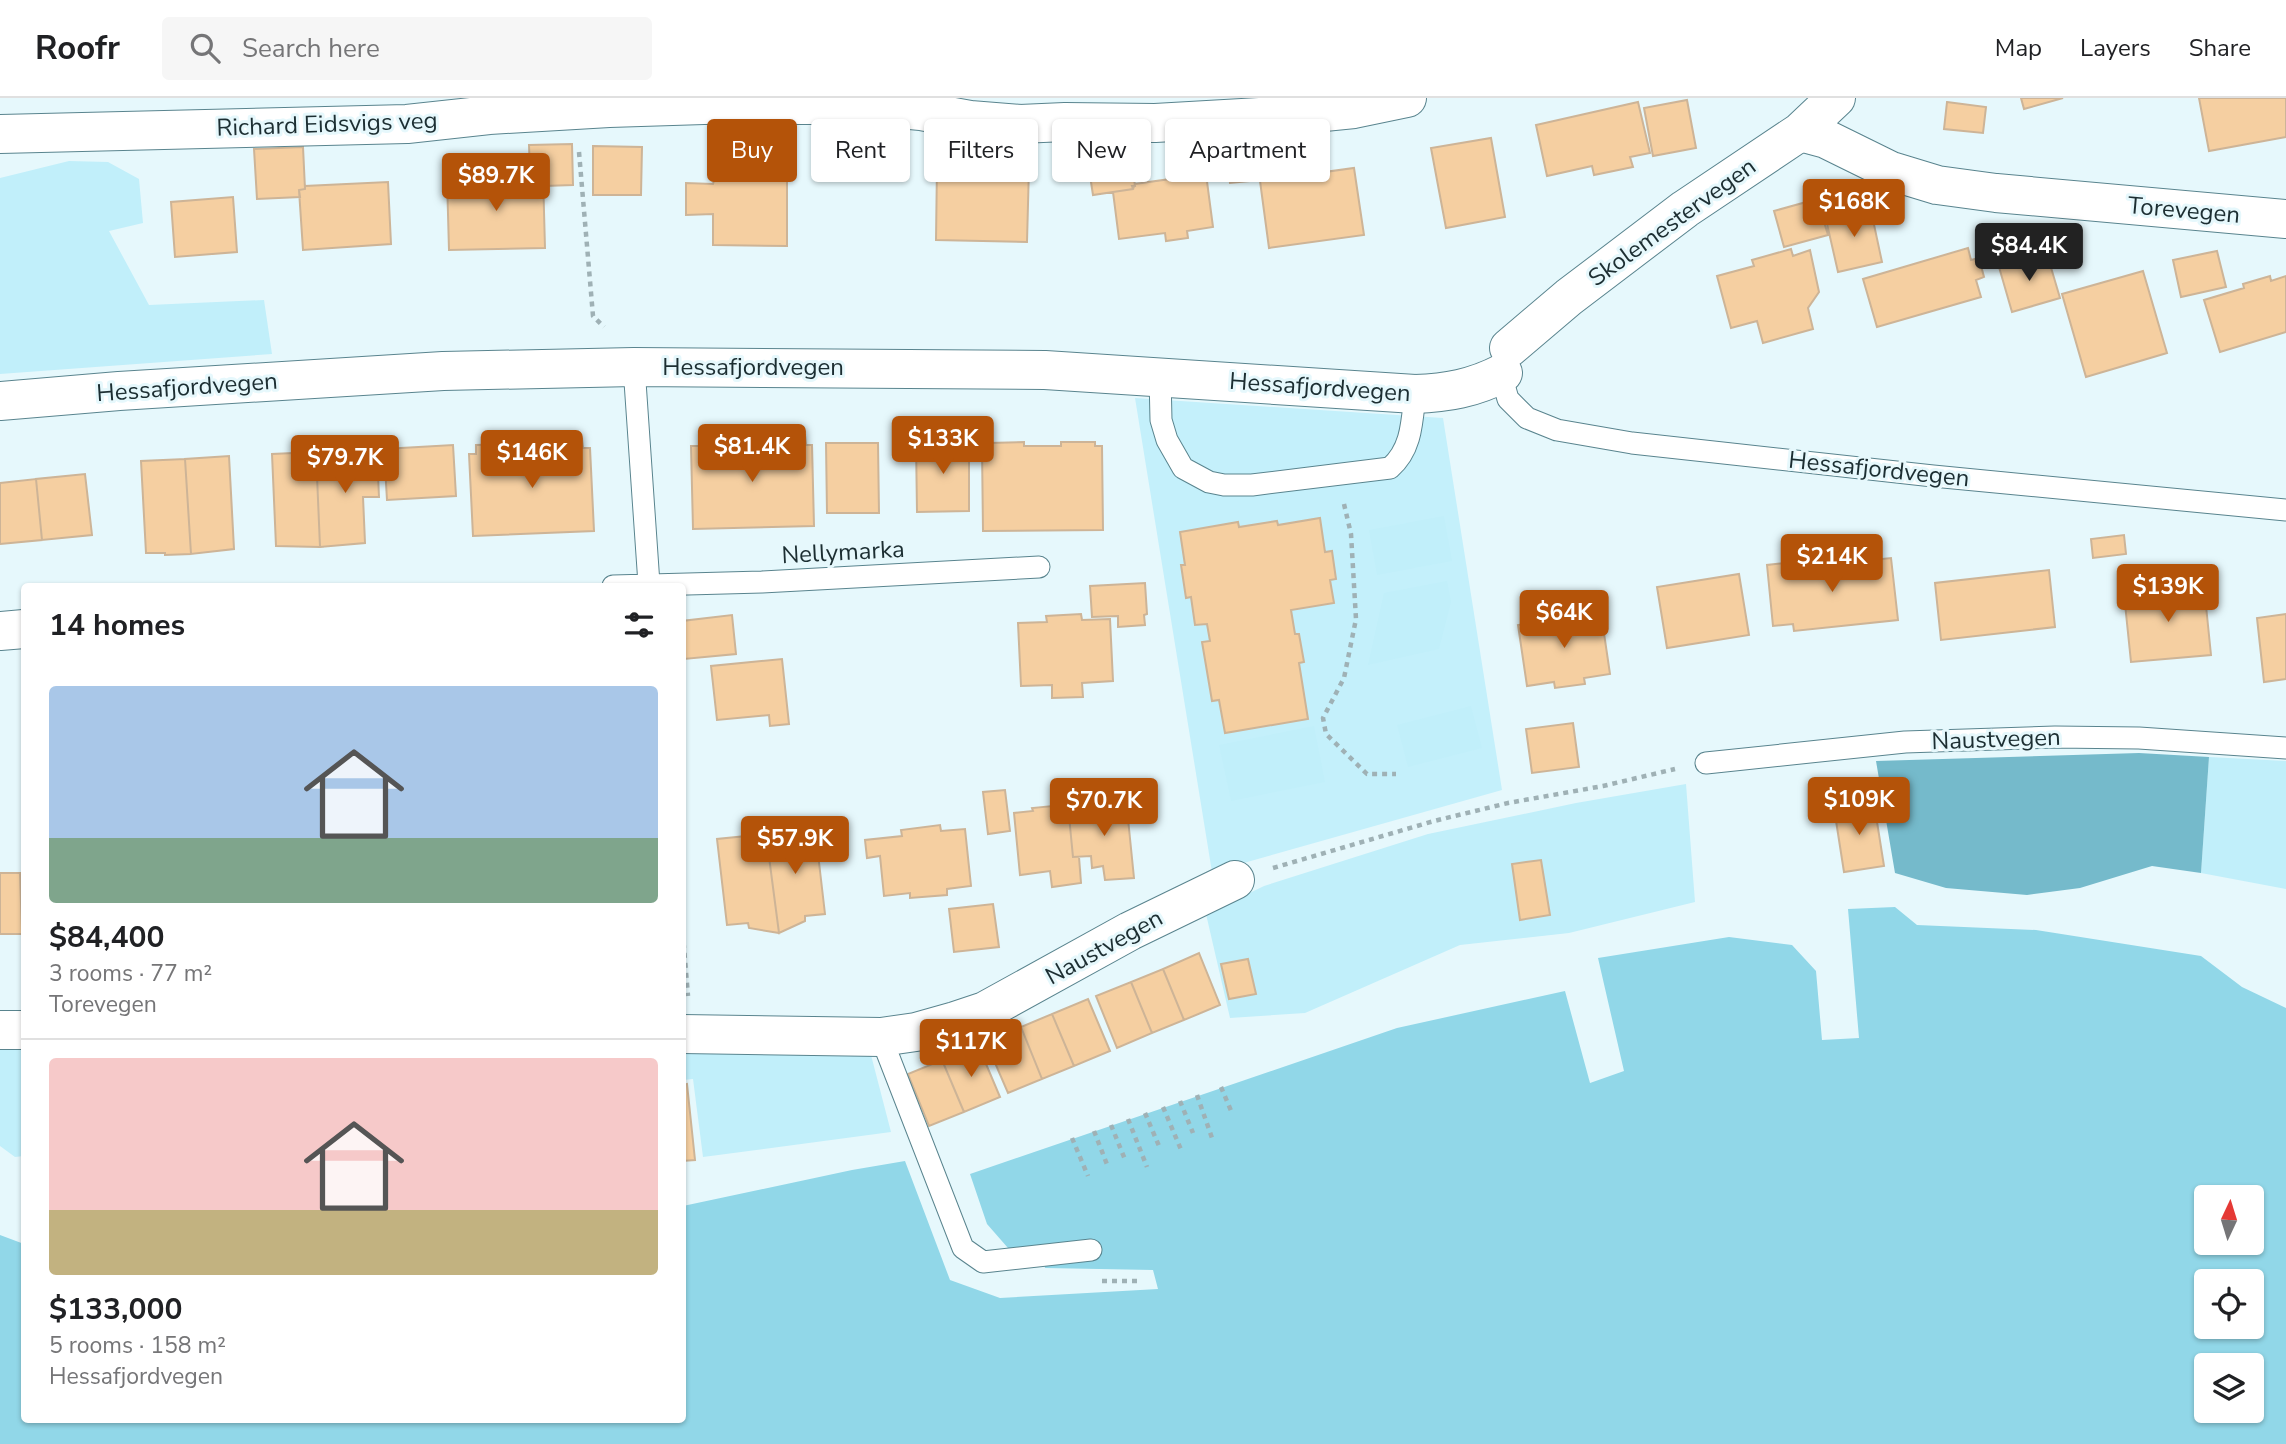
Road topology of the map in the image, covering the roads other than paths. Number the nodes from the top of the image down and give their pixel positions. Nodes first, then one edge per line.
1 (1407, 98) edge
2 (1836, 98) edge
3 (1800, 132) junction
4 (0, 134) edge
5 (2286, 219) edge
6 (1506, 361) junction
7 (634, 367) junction
8 (1160, 377) junction
9 (1415, 394) junction
10 (0, 401) edge
11 (2286, 510) edge
12 (1039, 567) dead end
13 (649, 583) edge
14 (686, 583) edge
15 (21, 629) edge
16 (0, 631) edge
17 (2286, 748) edge
18 (1706, 763) road end
19 (1236, 880) road end
20 (0, 1030) edge
21 (21, 1030) edge
22 (687, 1034) edge
23 (881, 1037) junction
24 (1091, 1250) dead end

1 - 4 street, Richard Eidsvigs veg
2 - 3 street, Skolemestervegen
3 - 5 street, Torevegen
3 - 6 street, Skolemestervegen
6 - 9 street, Hessafjordvegen
6 - 11 lane, Hessafjordvegen
7 - 8 street, Hessafjordvegen
7 - 10 street, Hessafjordvegen
7 - 13 lane
8 - 9 street, Hessafjordvegen
8 - 9 lane
12 - 14 lane, Nellymarka
15 - 16 street
17 - 18 lane, Naustvegen
19 - 23 street, Naustvegen
20 - 21 street
22 - 23 street, Naustvegen
23 - 24 lane

